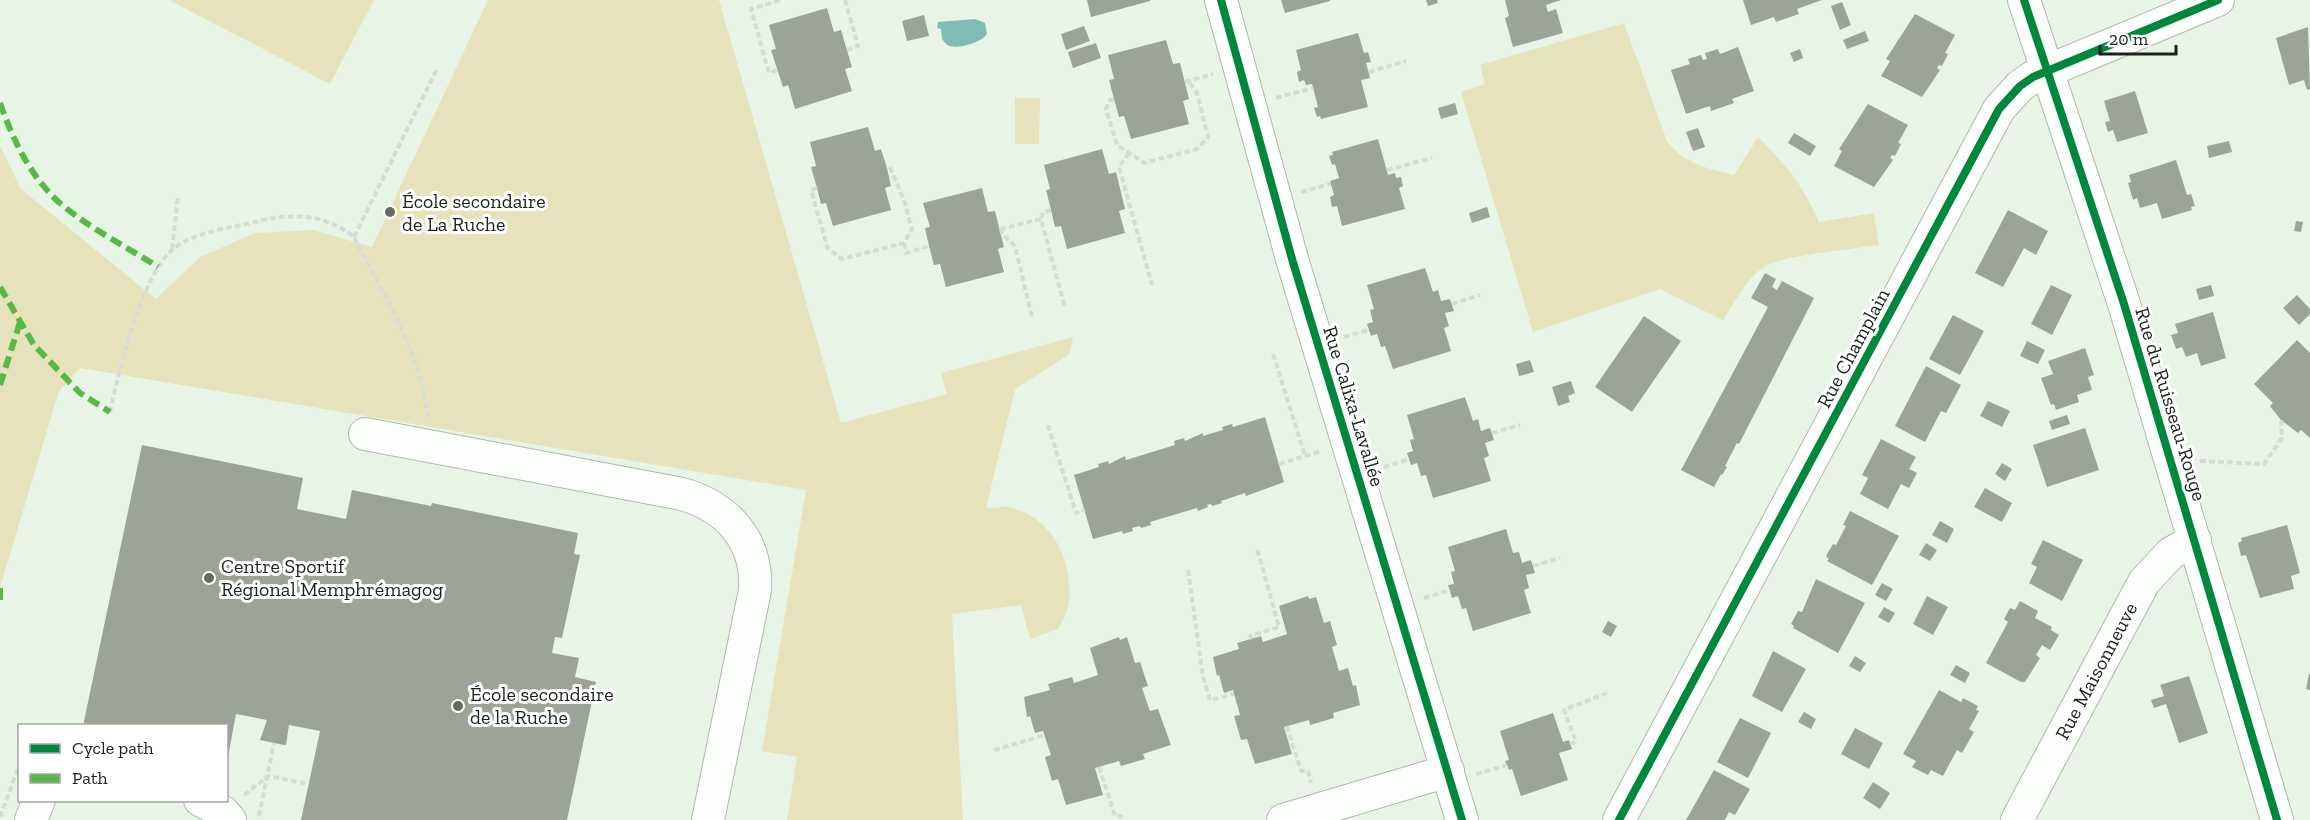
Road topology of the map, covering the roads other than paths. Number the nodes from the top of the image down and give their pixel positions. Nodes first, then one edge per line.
1 (1221, 0) edge
2 (2024, 0) edge
3 (2218, 0) edge
4 (2047, 70) junction
5 (366, 434) dead end
6 (2195, 540) junction
7 (1448, 771) junction
8 (39, 802) edge
9 (206, 802) edge
10 (244, 818) edge
11 (30, 820) edge
12 (708, 820) edge
13 (1282, 820) edge
14 (1462, 820) edge
15 (1619, 820) edge
16 (2016, 820) edge
17 (2277, 820) edge

1 - 7 street, Rue Calixa-Lavallée
2 - 4 street, Rue du Ruisseau-Rouge
3 - 4 street, Rue Champlain
4 - 6 street, Rue du Ruisseau-Rouge
4 - 15 street, Rue Champlain
5 - 12 street
6 - 16 street, Rue Maisonneuve
6 - 17 street, Rue du Ruisseau-Rouge
7 - 13 street
7 - 14 street, Rue Calixa-Lavallée
8 - 11 street
9 - 10 street

